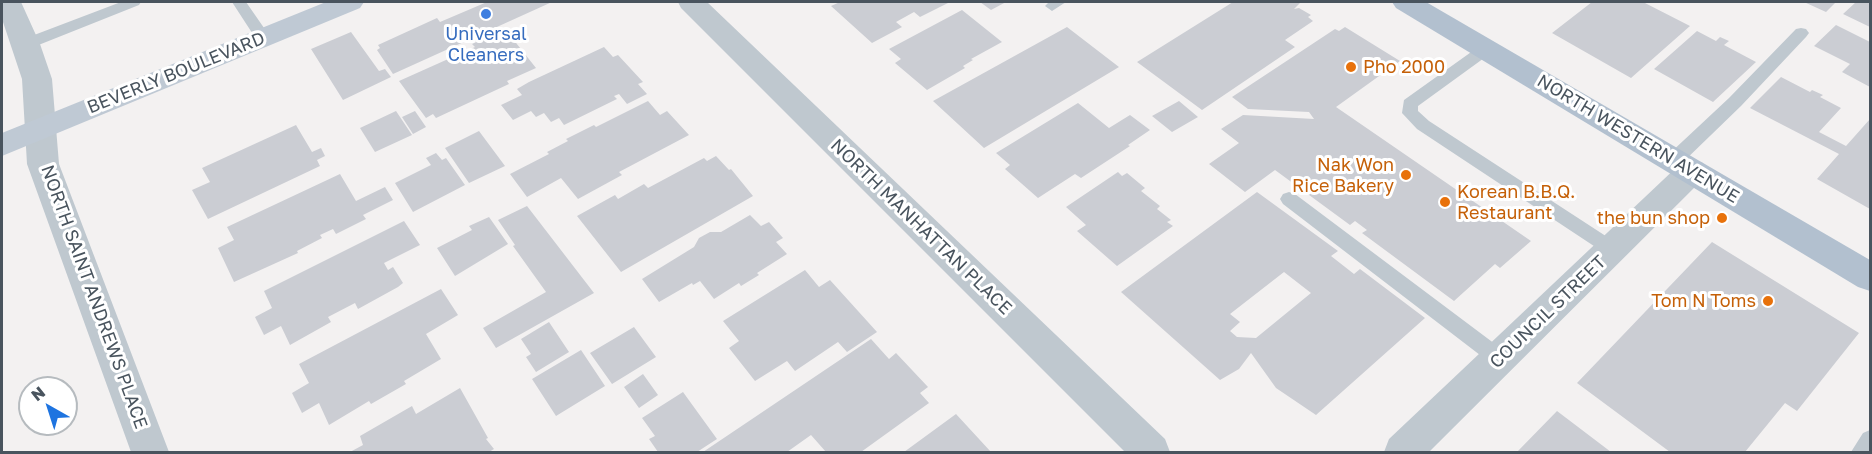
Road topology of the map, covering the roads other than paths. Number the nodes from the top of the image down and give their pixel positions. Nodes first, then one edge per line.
1 (8, 2) edge
2 (134, 2) edge
3 (239, 2) edge
4 (350, 2) edge
5 (691, 2) edge
6 (1406, 2) edge
7 (1801, 33) dead end
8 (263, 38) junction
9 (26, 45) junction
10 (1486, 49) junction
11 (42, 129) junction
12 (2, 145) edge
13 (1683, 165) junction
14 (1289, 199) dead end
15 (1612, 249) junction
16 (1870, 277) edge
17 (1500, 359) junction
18 (1870, 440) edge
19 (150, 453) edge
20 (1151, 453) edge
21 (1403, 453) edge
22 (1861, 453) edge

1 - 9 street, NORTH SAINT ANDREWS PLACE
2 - 9 lane
3 - 8 lane
4 - 8 main road, BEVERLY BOULEVARD
5 - 20 street, NORTH MANHATTAN PLACE
6 - 10 main road, NORTH WESTERN AVENUE
7 - 13 lane
8 - 11 main road, BEVERLY BOULEVARD
9 - 11 street, NORTH SAINT ANDREWS PLACE
10 - 13 main road, NORTH WESTERN AVENUE
10 - 15 lane
11 - 12 main road, BEVERLY BOULEVARD
11 - 19 street, NORTH SAINT ANDREWS PLACE
13 - 15 street, COUNCIL STREET
13 - 16 main road, NORTH WESTERN AVENUE
14 - 17 lane
15 - 17 street, COUNCIL STREET
17 - 21 street, COUNCIL STREET
18 - 22 lane

